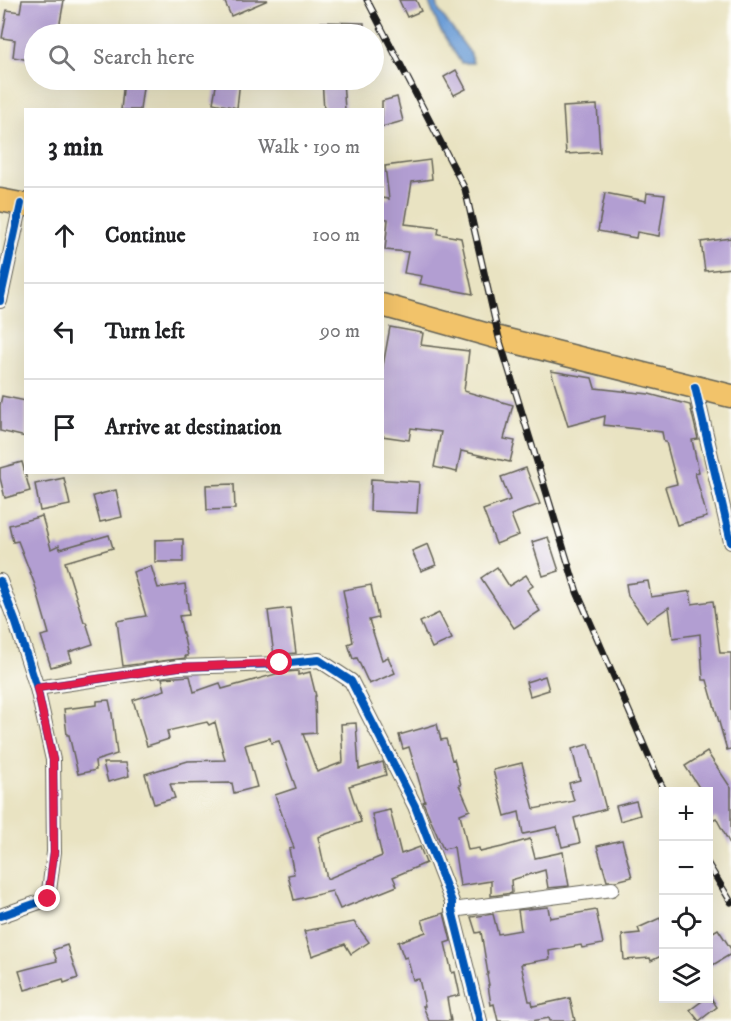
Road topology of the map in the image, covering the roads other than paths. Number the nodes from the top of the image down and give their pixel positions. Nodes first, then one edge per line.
1 (15, 203) edge
2 (0, 301) edge
3 (384, 306) edge
4 (695, 387) junction
5 (731, 396) edge
6 (731, 542) edge
7 (0, 581) edge
8 (4, 607) edge
9 (37, 688) junction
10 (612, 889) dead end
11 (452, 910) junction
12 (0, 916) edge
13 (480, 1021) edge

1 - 2 street
3 - 4 highway
4 - 5 highway
4 - 6 street
7 - 8 street
8 - 9 street
9 - 11 street
9 - 12 street
10 - 11 street
11 - 13 street

